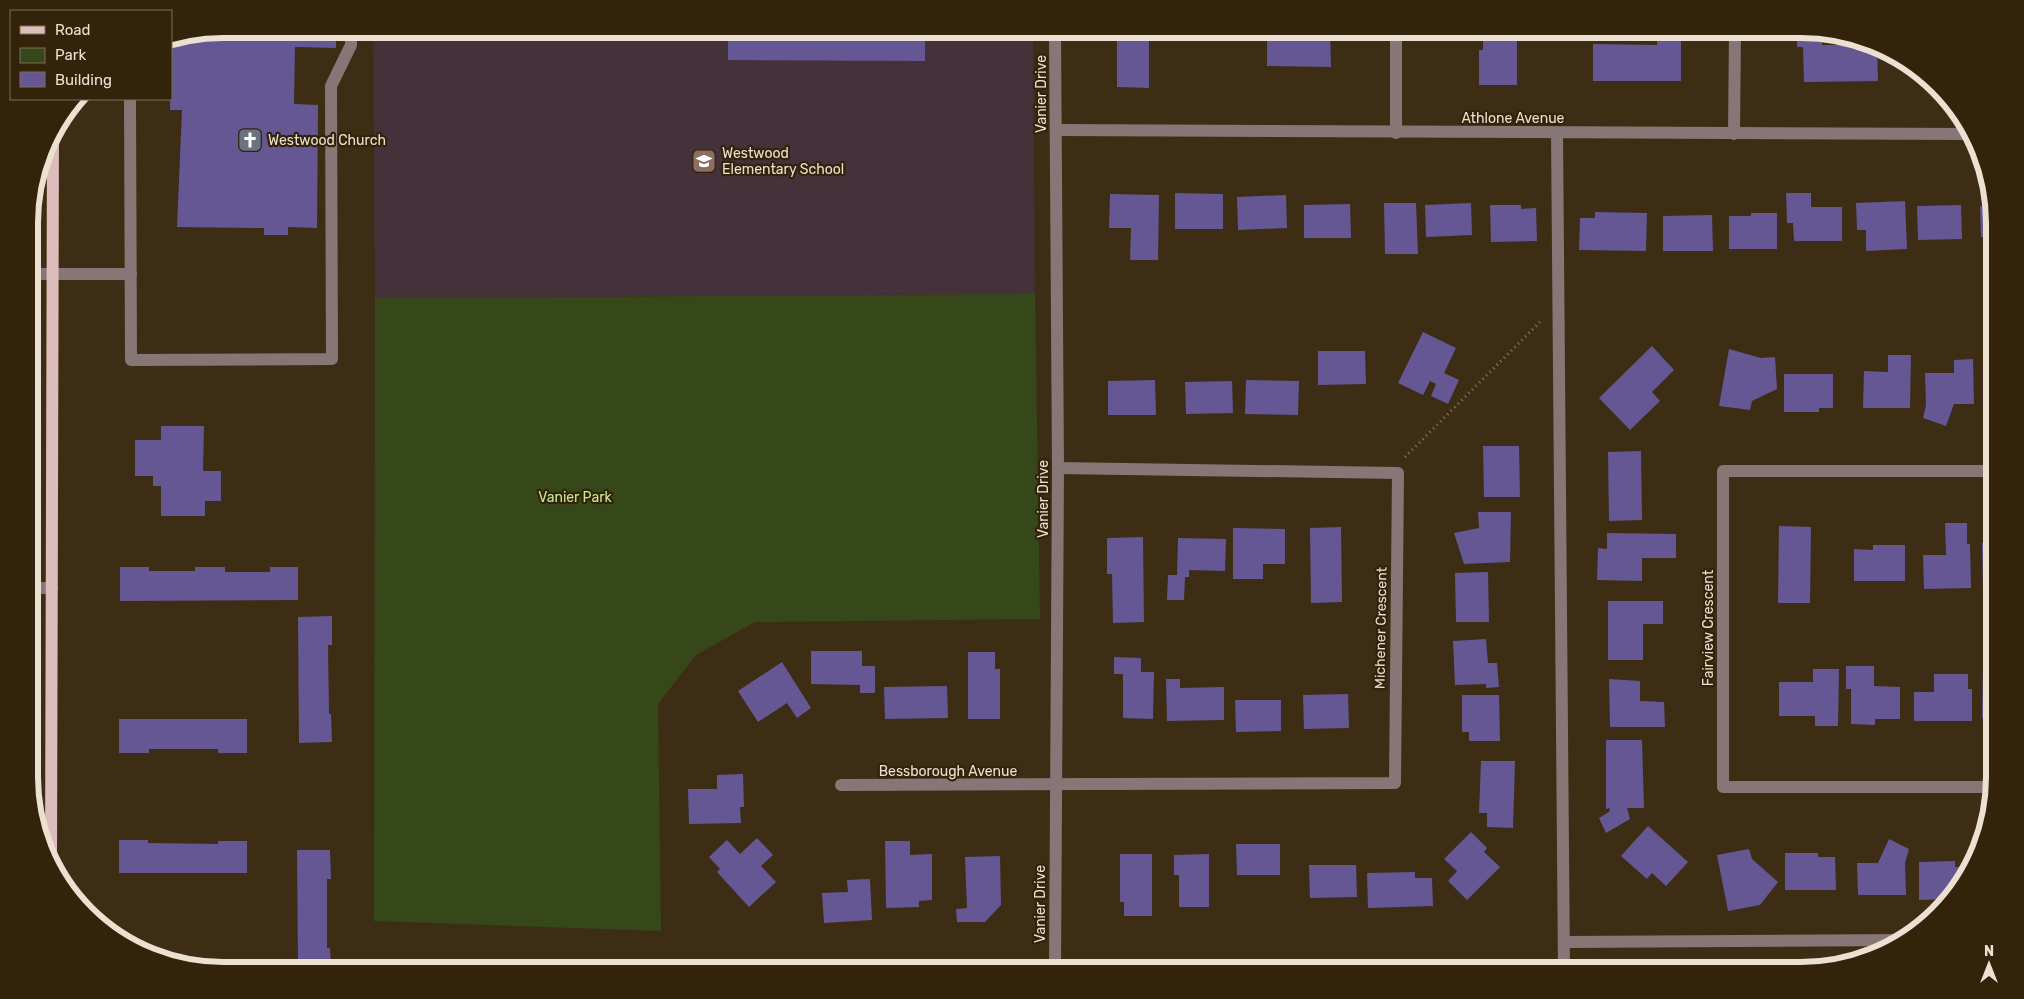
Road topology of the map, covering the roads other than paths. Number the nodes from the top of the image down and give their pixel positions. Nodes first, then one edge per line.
1 (351, 38) edge
2 (1055, 38) edge
3 (1396, 38) edge
4 (1735, 38) edge
5 (130, 100) edge
6 (1056, 130) junction
7 (1396, 132) junction
8 (1557, 133) junction
9 (1734, 134) junction
10 (1964, 134) edge
11 (53, 150) edge
12 (38, 274) edge
13 (53, 274) junction
14 (131, 274) junction
15 (1058, 468) junction
16 (1986, 471) edge
17 (38, 588) edge
18 (52, 588) junction
19 (841, 785) dead end
20 (1055, 786) junction
21 (1986, 786) edge
22 (51, 845) edge
23 (1887, 940) edge
24 (1564, 942) junction
25 (1055, 962) edge
26 (1564, 962) edge

1 - 14 street
2 - 6 street, Vanier Drive
3 - 7 street
4 - 9 street
5 - 14 street
6 - 7 street, Athlone Avenue
6 - 15 street, Vanier Drive
7 - 8 street, Athlone Avenue
8 - 9 street, Athlone Avenue
8 - 24 street
9 - 10 street, Athlone Avenue
11 - 13 main road
12 - 13 street
13 - 14 street
13 - 18 main road
15 - 20 street, Vanier Drive
15 - 20 street, Michener Crescent
16 - 21 street, Fairview Crescent
17 - 18 street
18 - 22 main road
19 - 20 street, Bessborough Avenue
20 - 25 street, Vanier Drive
23 - 24 street
24 - 26 street

